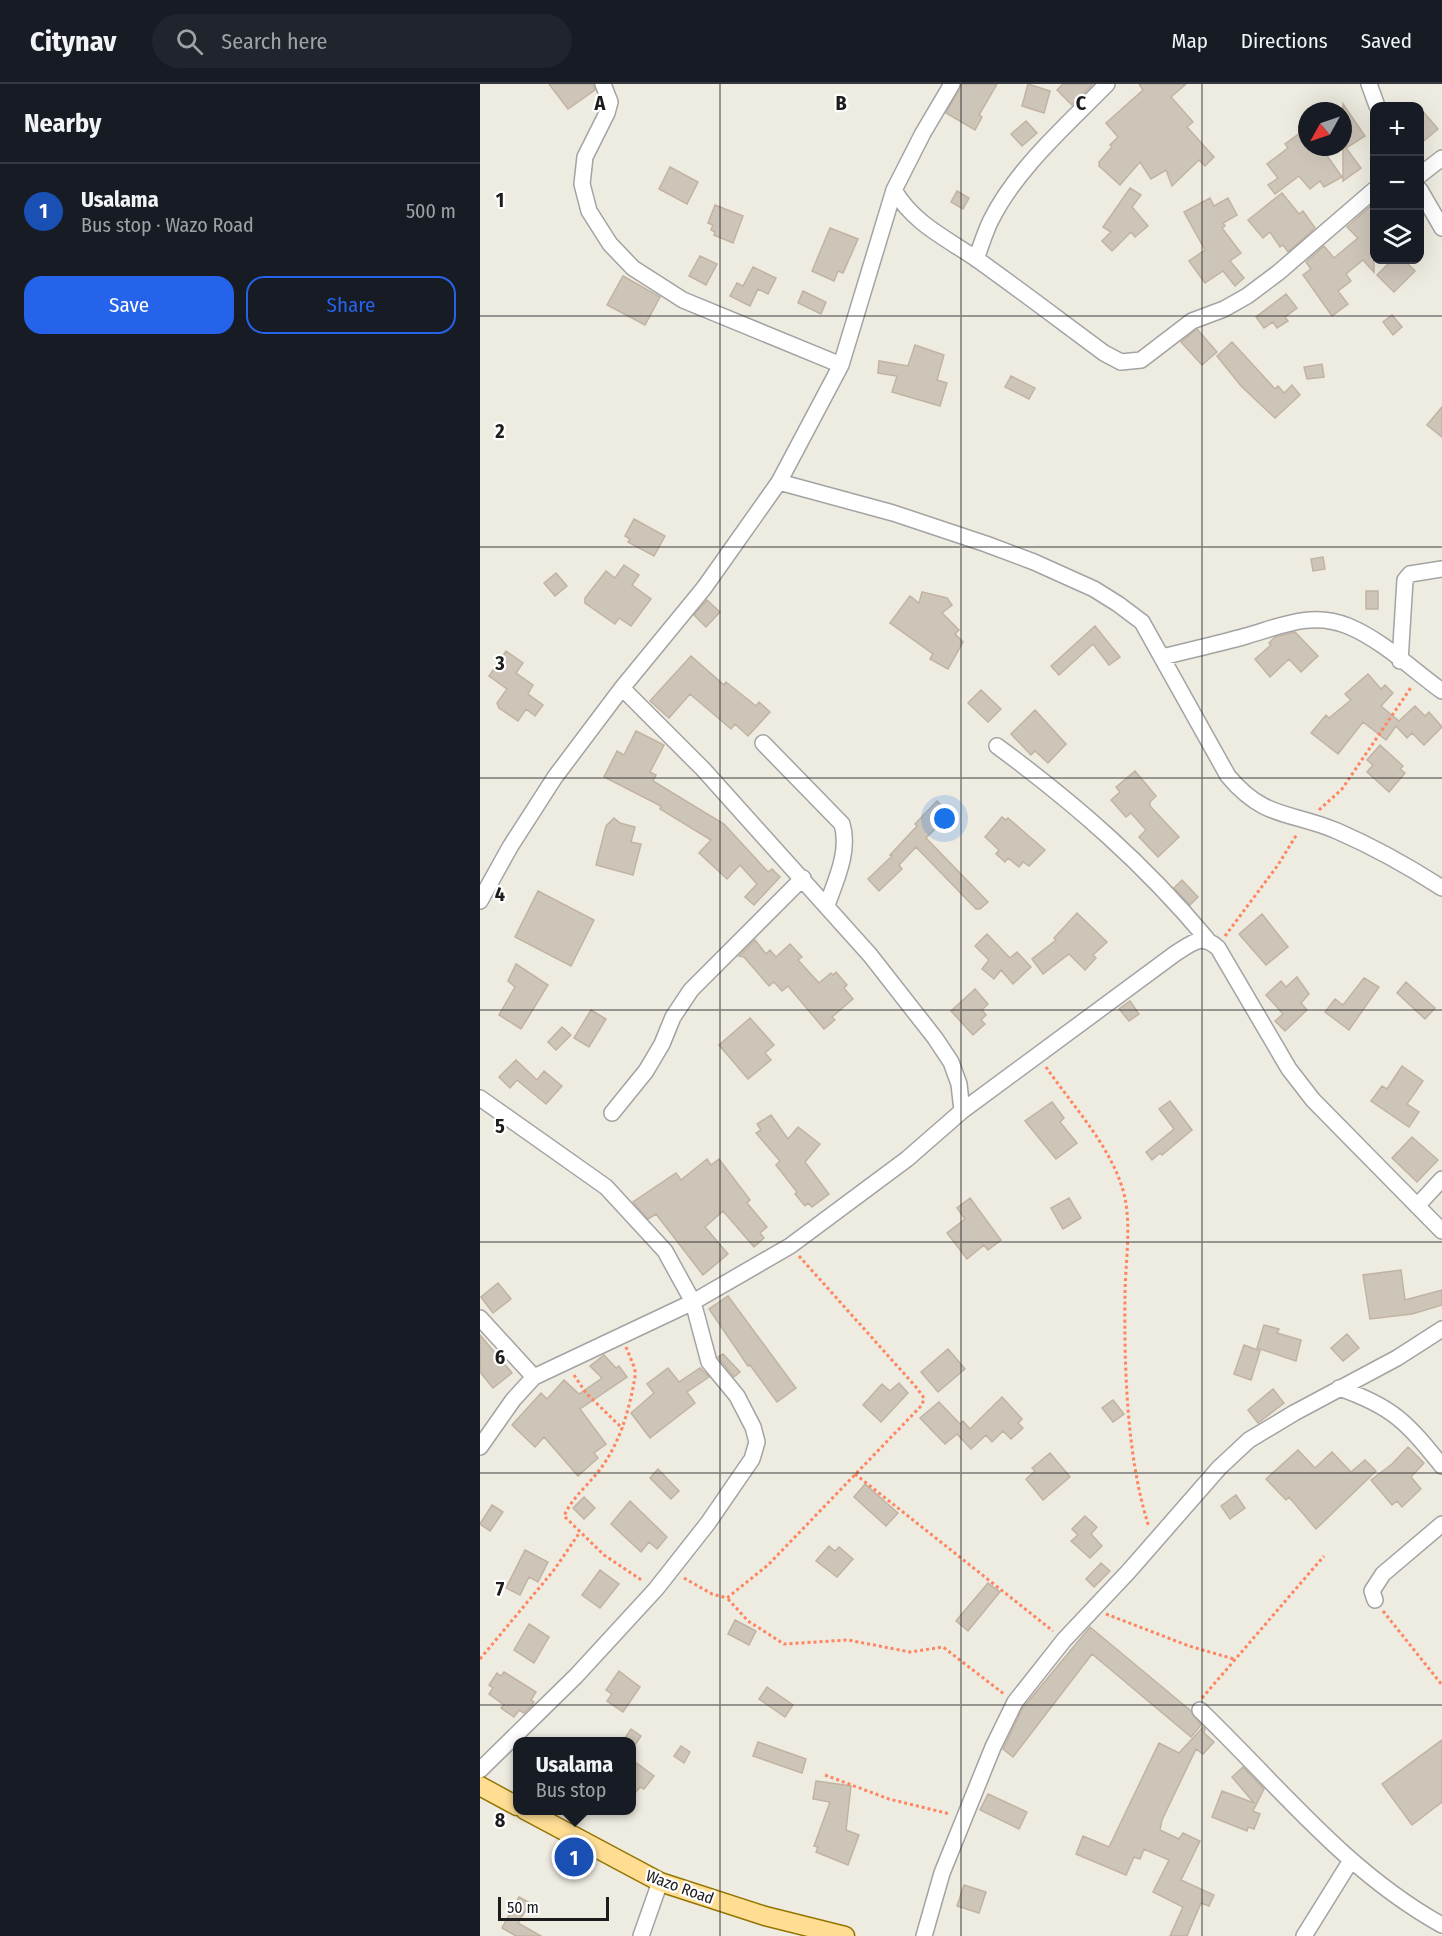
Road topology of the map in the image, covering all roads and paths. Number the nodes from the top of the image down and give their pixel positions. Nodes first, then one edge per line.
1 (603, 84) edge
2 (952, 84) edge
3 (1107, 84) edge
4 (1369, 84) edge
5 (1376, 102) edge
6 (1442, 158) edge
7 (1424, 171) edge
8 (894, 190) junction
9 (1370, 193) edge
10 (1424, 198) edge
11 (1442, 228) edge
12 (976, 259) junction
13 (841, 364) junction
14 (779, 482) junction
15 (1442, 568) edge
16 (1162, 657) junction
17 (1400, 660) junction
18 (1420, 675) junction
19 (622, 688) junction
20 (1442, 691) edge
21 (763, 743) dead end
22 (997, 746) dead end
23 (1304, 820) junction
24 (803, 878) junction
25 (1442, 888) edge
26 (480, 901) edge
27 (827, 905) junction
28 (1213, 944) junction
29 (1038, 1056) junction
30 (480, 1098) edge
31 (962, 1111) junction
32 (612, 1113) dead end
33 (1442, 1179) edge
34 (1418, 1206) junction
35 (1442, 1230) edge
36 (790, 1246) junction
37 (693, 1302) junction
38 (480, 1318) edge
39 (1442, 1329) edge
40 (621, 1337) junction
41 (565, 1361) junction
42 (534, 1377) junction
43 (1340, 1388) junction
44 (623, 1430) junction
45 (480, 1447) edge
46 (1442, 1466) edge
47 (855, 1474) junction
48 (1442, 1524) edge
49 (580, 1532) junction
50 (1154, 1540) junction
51 (1324, 1556) dead end
52 (670, 1570) junction
53 (656, 1589) junction
54 (727, 1598) junction
55 (1374, 1600) joint
56 (1092, 1609) junction
57 (1064, 1640) junction
58 (480, 1659) edge
59 (1234, 1659) junction
60 (1442, 1685) edge
61 (1015, 1702) junction
62 (1200, 1710) joint
63 (514, 1737) edge
64 (513, 1738) edge
65 (480, 1770) edge
66 (825, 1776) dead end
67 (480, 1786) edge
68 (513, 1804) edge
69 (534, 1815) edge
70 (963, 1818) junction
71 (1350, 1862) junction
72 (660, 1882) junction
73 (1442, 1925) edge
74 (641, 1936) edge
75 (845, 1936) edge
76 (924, 1936) edge
77 (1304, 1936) edge

1 - 13 street
2 - 8 street
3 - 12 street
4 - 5 street
6 - 7 street
8 - 12 street
8 - 13 street
9 - 12 street
10 - 11 street
13 - 14 street
14 - 16 street
14 - 19 street
15 - 17 street
16 - 17 street
16 - 23 street
17 - 18 street
18 - 20 street
18 - 23 path
19 - 24 street
19 - 26 street
21 - 27 street
22 - 28 street
23 - 25 street
23 - 28 path
24 - 27 street
24 - 32 street
27 - 31 street
28 - 29 street
28 - 34 street
29 - 31 street
29 - 50 path
30 - 37 street
31 - 36 street
33 - 34 street
34 - 35 street
36 - 37 street
36 - 47 path
37 - 40 street
37 - 52 street
38 - 42 street
39 - 43 street
40 - 41 street
40 - 44 path
41 - 42 street
41 - 44 path
42 - 45 street
43 - 46 street
43 - 50 street
44 - 49 path
47 - 54 path
47 - 57 path
48 - 55 street
49 - 53 path
49 - 58 path
50 - 56 street
51 - 59 path
52 - 53 street
52 - 54 path
53 - 63 street
54 - 61 path
55 - 60 path
56 - 57 street
56 - 59 path
57 - 61 street
59 - 62 path
61 - 70 street
62 - 71 street
64 - 65 street
66 - 70 path
67 - 68 main road
69 - 72 main road, Wazo Road
70 - 76 street
71 - 73 street
71 - 77 street
72 - 74 street
72 - 75 main road, Wazo Road

